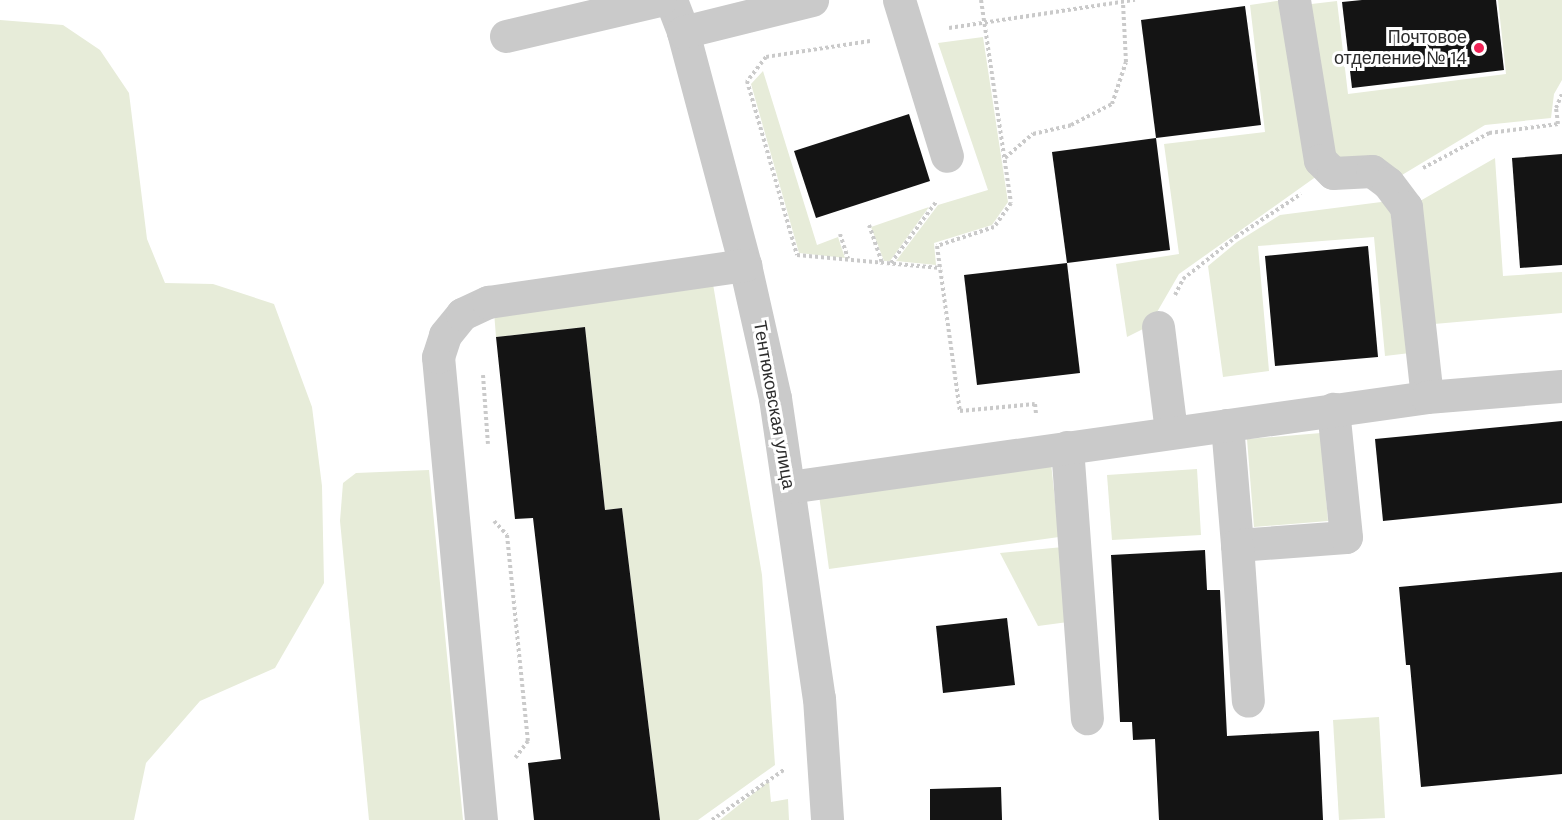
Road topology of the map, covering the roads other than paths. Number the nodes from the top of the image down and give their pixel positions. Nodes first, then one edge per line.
1 (660, 0) edge
2 (671, 0) edge
3 (812, 0) edge
4 (899, 0) edge
5 (1294, 0) edge
6 (683, 32) junction
7 (506, 36) dead end
8 (947, 156) dead end
9 (745, 265) junction
10 (1158, 327) road end
11 (1562, 386) edge
12 (1427, 397) junction
13 (1333, 410) junction
14 (1227, 424) junction
15 (1171, 432) junction
16 (1054, 449) junction
17 (789, 487) junction
18 (1238, 546) junction
19 (1248, 701) dead end
20 (1087, 718) dead end
21 (481, 820) edge
22 (828, 820) edge

1 - 7 street
2 - 6 street, Тентюковская улица
3 - 6 street
4 - 8 street
5 - 12 street
6 - 9 street, Тентюковская улица
9 - 17 street, Тентюковская улица
9 - 21 street
10 - 15 street
11 - 12 street
12 - 13 street
13 - 14 street
13 - 18 street
14 - 15 street
14 - 18 street
15 - 16 street
16 - 17 street
16 - 20 street
17 - 22 street, Тентюковская улица
18 - 19 street

